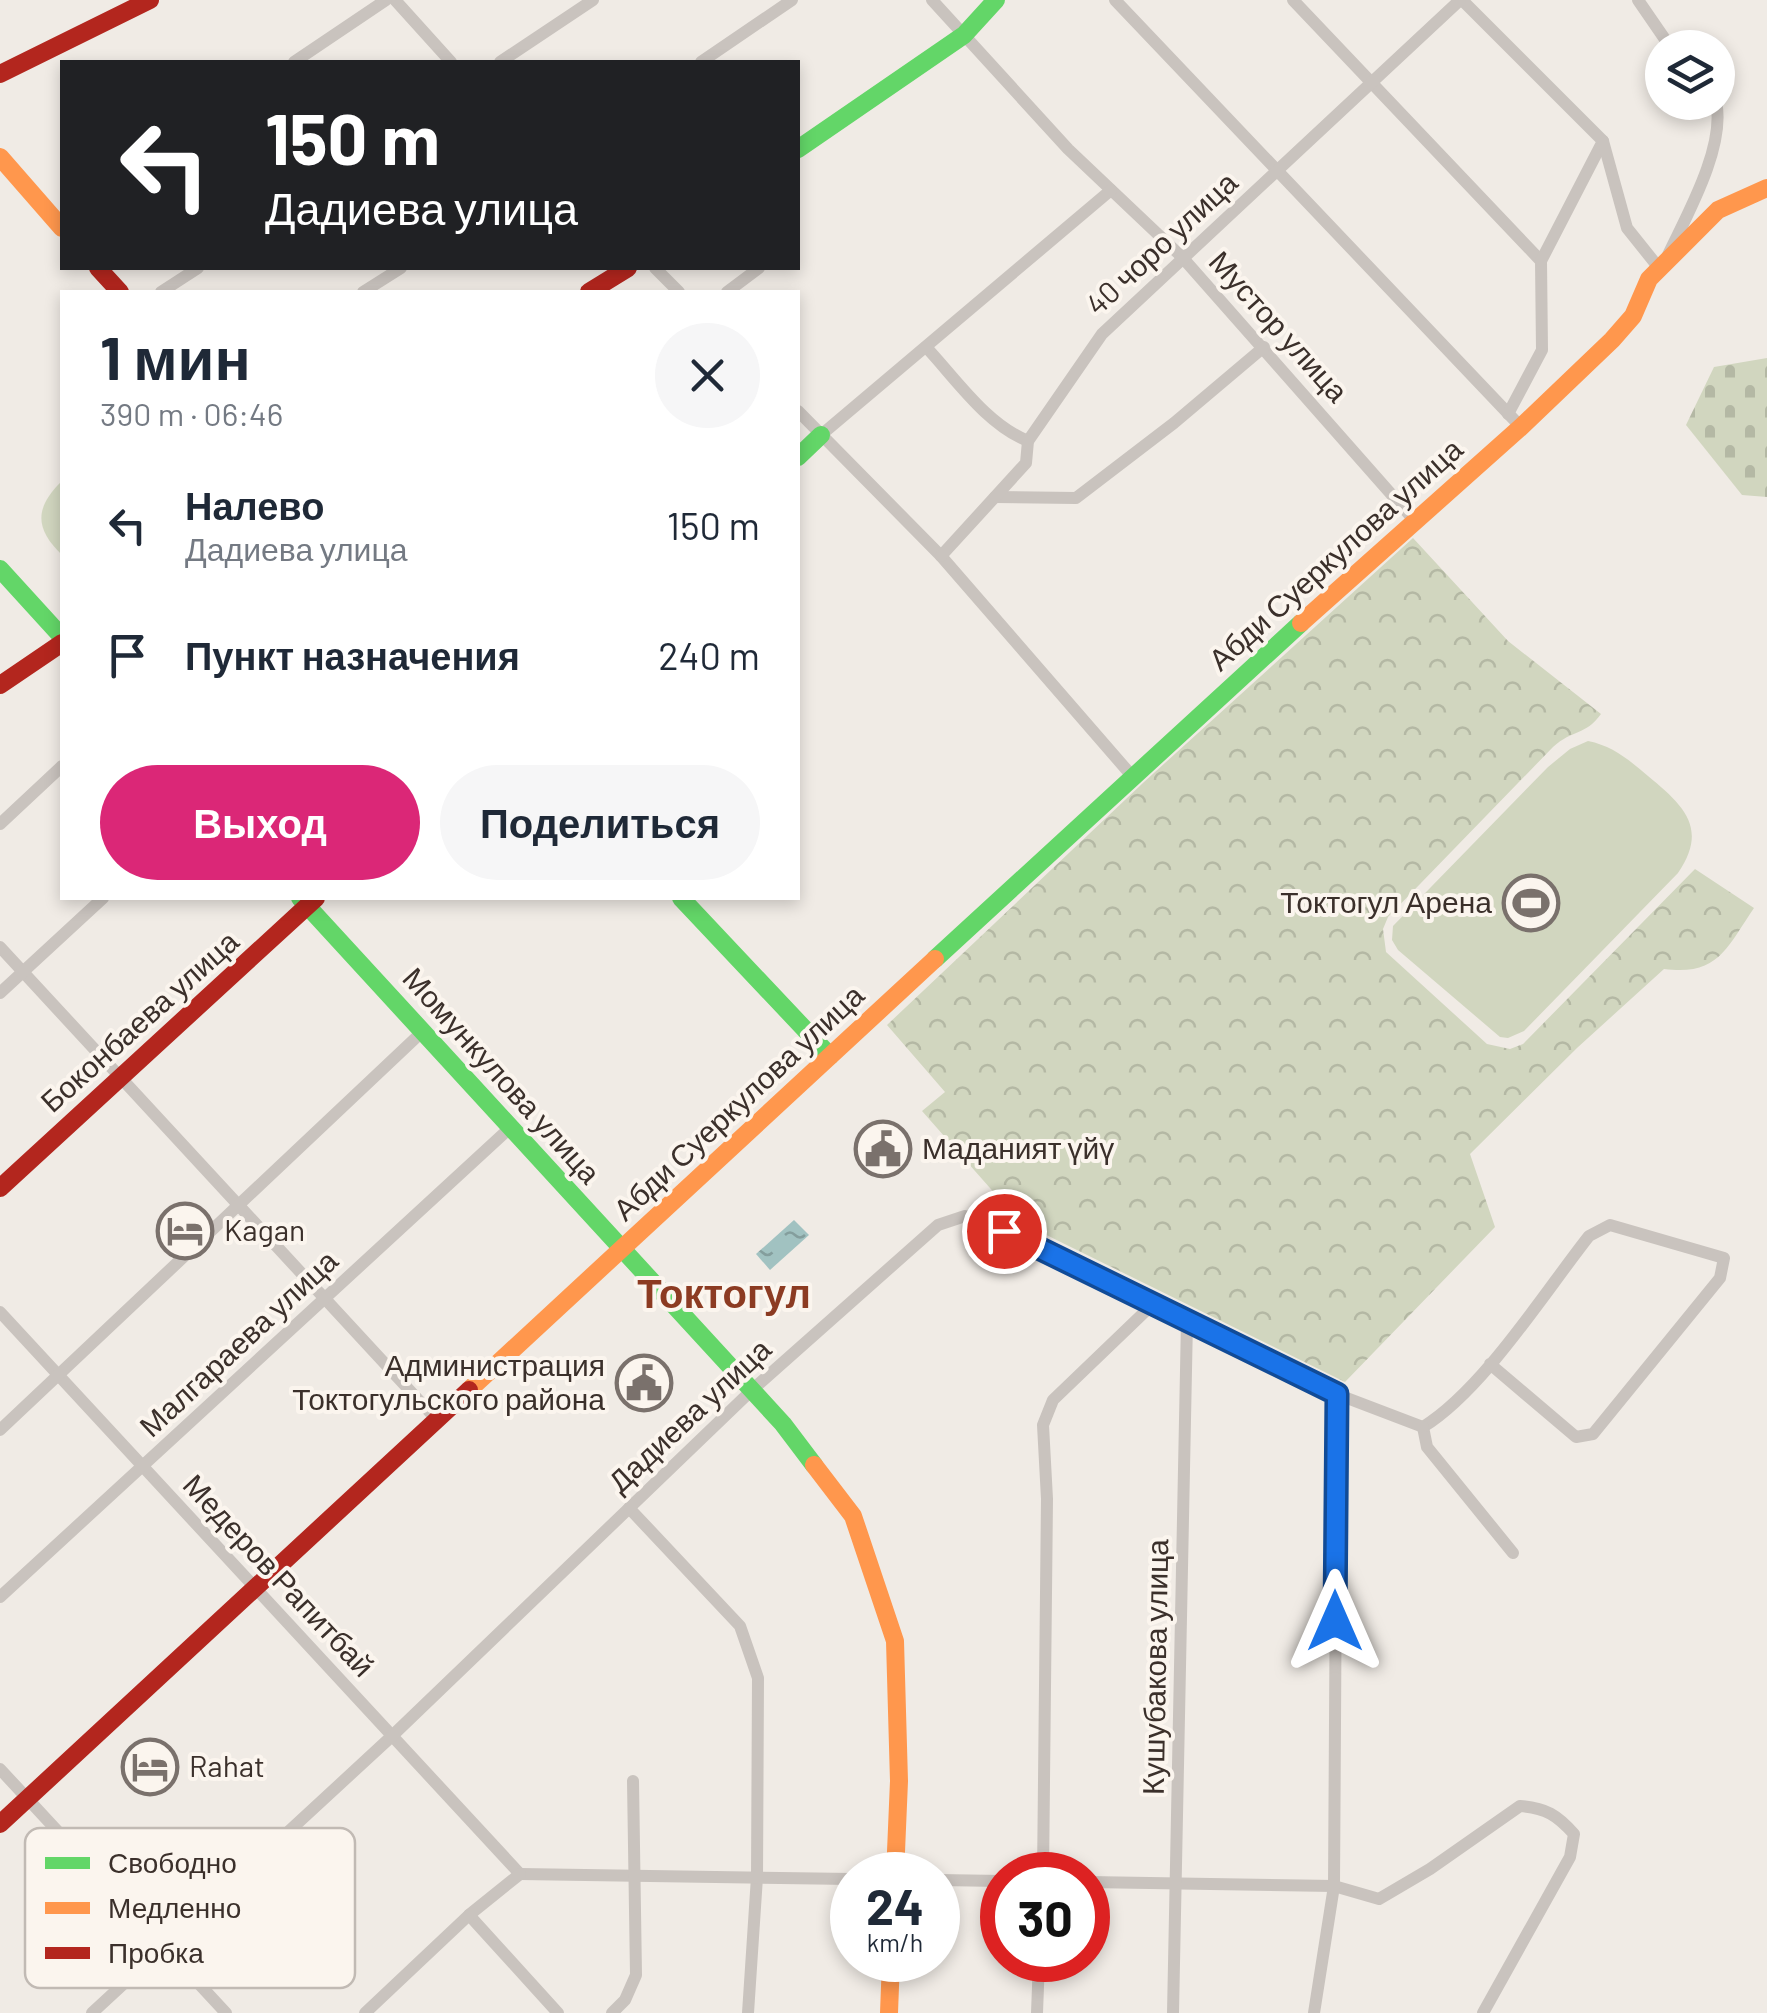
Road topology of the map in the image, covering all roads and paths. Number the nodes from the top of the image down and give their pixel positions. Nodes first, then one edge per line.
1 (150, 0) edge
2 (386, 0) edge
3 (395, 0) edge
4 (593, 0) edge
5 (792, 0) edge
6 (932, 0) edge
7 (996, 0) edge
8 (1115, 0) edge
9 (1293, 0) edge
10 (1461, 0) edge
11 (1638, 0) edge
12 (1658, 30) edge
13 (964, 35) junction
14 (297, 60) edge
15 (450, 60) edge
16 (503, 60) edge
17 (705, 60) edge
18 (0, 74) edge
19 (1373, 84) junction
20 (1720, 120) edge
21 (1603, 141) junction
22 (800, 147) edge
23 (0, 157) edge
24 (1277, 171) junction
25 (1767, 188) edge
26 (1111, 190) junction
27 (60, 223) edge
28 (1182, 257) junction
29 (1541, 261) junction
30 (1662, 265) junction
31 (100, 270) edge
32 (195, 270) edge
33 (397, 270) edge
34 (625, 270) edge
35 (657, 270) edge
36 (756, 270) edge
37 (118, 290) edge
38 (164, 290) edge
39 (367, 290) edge
40 (592, 290) edge
41 (677, 290) edge
42 (730, 290) edge
43 (926, 346) junction
44 (1264, 347) junction
45 (800, 413) edge
46 (1514, 421) junction
47 (821, 435) junction
48 (1028, 441) junction
49 (800, 455) edge
50 (996, 497) junction
51 (1414, 520) junction
52 (941, 556) junction
53 (0, 569) edge
54 (60, 638) edge
55 (60, 641) edge
56 (0, 685) edge
57 (60, 768) edge
58 (1132, 776) junction
59 (0, 824) edge
60 (101, 900) edge
61 (308, 900) edge
62 (683, 900) edge
63 (0, 946) edge
64 (23, 972) junction
65 (0, 994) edge
66 (423, 1031) junction
67 (830, 1056) junction
68 (120, 1078) junction
69 (510, 1127) junction
70 (0, 1188) edge
71 (238, 1207) junction
72 (622, 1249) junction
73 (324, 1298) junction
74 (1152, 1304) junction
75 (0, 1312) edge
76 (1187, 1321) junction
77 (1490, 1364) junction
78 (59, 1376) junction
79 (752, 1390) junction
80 (1337, 1394) junction
81 (437, 1420) junction
82 (1423, 1427) junction
83 (0, 1430) edge
84 (144, 1467) junction
85 (629, 1508) junction
86 (1514, 1553) dead end
87 (255, 1588) junction
88 (0, 1596) edge
89 (392, 1736) junction
90 (0, 1769) edge
91 (633, 1781) dead end
92 (28, 1799) junction
93 (0, 1824) edge
94 (55, 1828) edge
95 (292, 1828) edge
96 (896, 1852) edge
97 (1043, 1852) edge
98 (520, 1874) junction
99 (632, 1876) junction
100 (757, 1878) junction
101 (830, 1879) edge
102 (1110, 1882) edge
103 (1178, 1883) junction
104 (1334, 1886) junction
105 (469, 1915) junction
106 (890, 1982) edge
107 (1039, 1982) edge
108 (119, 1988) edge
109 (203, 1988) edge
110 (92, 2013) edge
111 (226, 2013) edge
112 (364, 2013) edge
113 (558, 2013) edge
114 (612, 2013) edge
115 (748, 2013) edge
116 (888, 2013) edge
117 (1037, 2013) edge
118 (1173, 2013) edge
119 (1314, 2013) edge
120 (1483, 2013) edge

1 - 18 street
2 - 14 street
3 - 15 street
4 - 16 street
5 - 17 street
6 - 13 street, Мустор улица
7 - 13 street
8 - 24 street
9 - 19 street
10 - 19 street, 40 чоро улица
10 - 21 street
11 - 12 street
13 - 22 street
13 - 26 street, Мустор улица
19 - 24 street, 40 чоро улица
19 - 29 street
20 - 30 street
21 - 29 street
21 - 30 street
23 - 27 street
24 - 28 street, 40 чоро улица
24 - 46 street
25 - 30 street, Абди Суеркулова улица
26 - 28 street, Мустор улица
26 - 43 street
28 - 44 street, Мустор улица
28 - 48 street, 40 чоро улица
29 - 46 street
30 - 46 street, Абди Суеркулова улица
31 - 37 street
32 - 38 street
33 - 39 street
34 - 40 street
35 - 41 street
36 - 42 street
43 - 47 street
43 - 48 street
44 - 50 street
44 - 51 street, Мустор улица
45 - 47 street
46 - 51 street, Абди Суеркулова улица
47 - 49 street
47 - 52 street
48 - 50 street, 40 чоро улица
50 - 52 street, 40 чоро улица
51 - 58 street, Абди Суеркулова улица
52 - 58 street
53 - 54 street
55 - 56 street
57 - 59 street
58 - 67 street, Абди Суеркулова улица
60 - 64 street
61 - 66 street, Момункулова улица
61 - 68 street, Боконбаева улица
62 - 67 street
63 - 64 street
64 - 65 street
64 - 68 street
66 - 69 street, Момункулова улица
66 - 71 street
67 - 72 street, Абди Суеркулова улица
68 - 70 street, Боконбаева улица
68 - 71 street
69 - 72 street, Момункулова улица
69 - 73 street, Малгараева улица
71 - 73 street
71 - 78 street
72 - 79 street, Момункулова улица
72 - 81 street, Абди Суеркулова улица
73 - 81 street
73 - 84 street, Малгараева улица
74 - 76 street, Дадиева улица
74 - 79 street, Дадиева улица
74 - 97 street
75 - 78 street, Медеров Рапитбай
76 - 80 street, Дадиева улица
76 - 103 street, Кушубакова улица
77 - 77 street
77 - 82 street
78 - 83 street
78 - 84 street, Медеров Рапитбай
79 - 85 street, Дадиева улица
79 - 96 street, Момункулова улица
80 - 82 street, Дадиева улица
80 - 104 street
81 - 87 street, Абди Суеркулова улица
82 - 86 street
84 - 87 street, Медеров Рапитбай
84 - 88 street, Малгараева улица
85 - 89 street, Дадиева улица
85 - 100 street
87 - 89 street, Медеров Рапитбай
87 - 92 street, Абди Суеркулова улица
89 - 95 street, Дадиева улица
89 - 98 street, Медеров Рапитбай
90 - 92 street
91 - 99 street
92 - 93 street, Абди Суеркулова улица
92 - 94 street
98 - 99 street
98 - 105 street
99 - 100 street
99 - 114 street
100 - 101 street
100 - 115 street
102 - 103 street
103 - 104 street
103 - 118 street, Кушубакова улица
104 - 119 street
104 - 120 street
105 - 112 street
105 - 113 street
106 - 116 street
107 - 117 street
108 - 110 street, Дадиева улица
109 - 111 street

